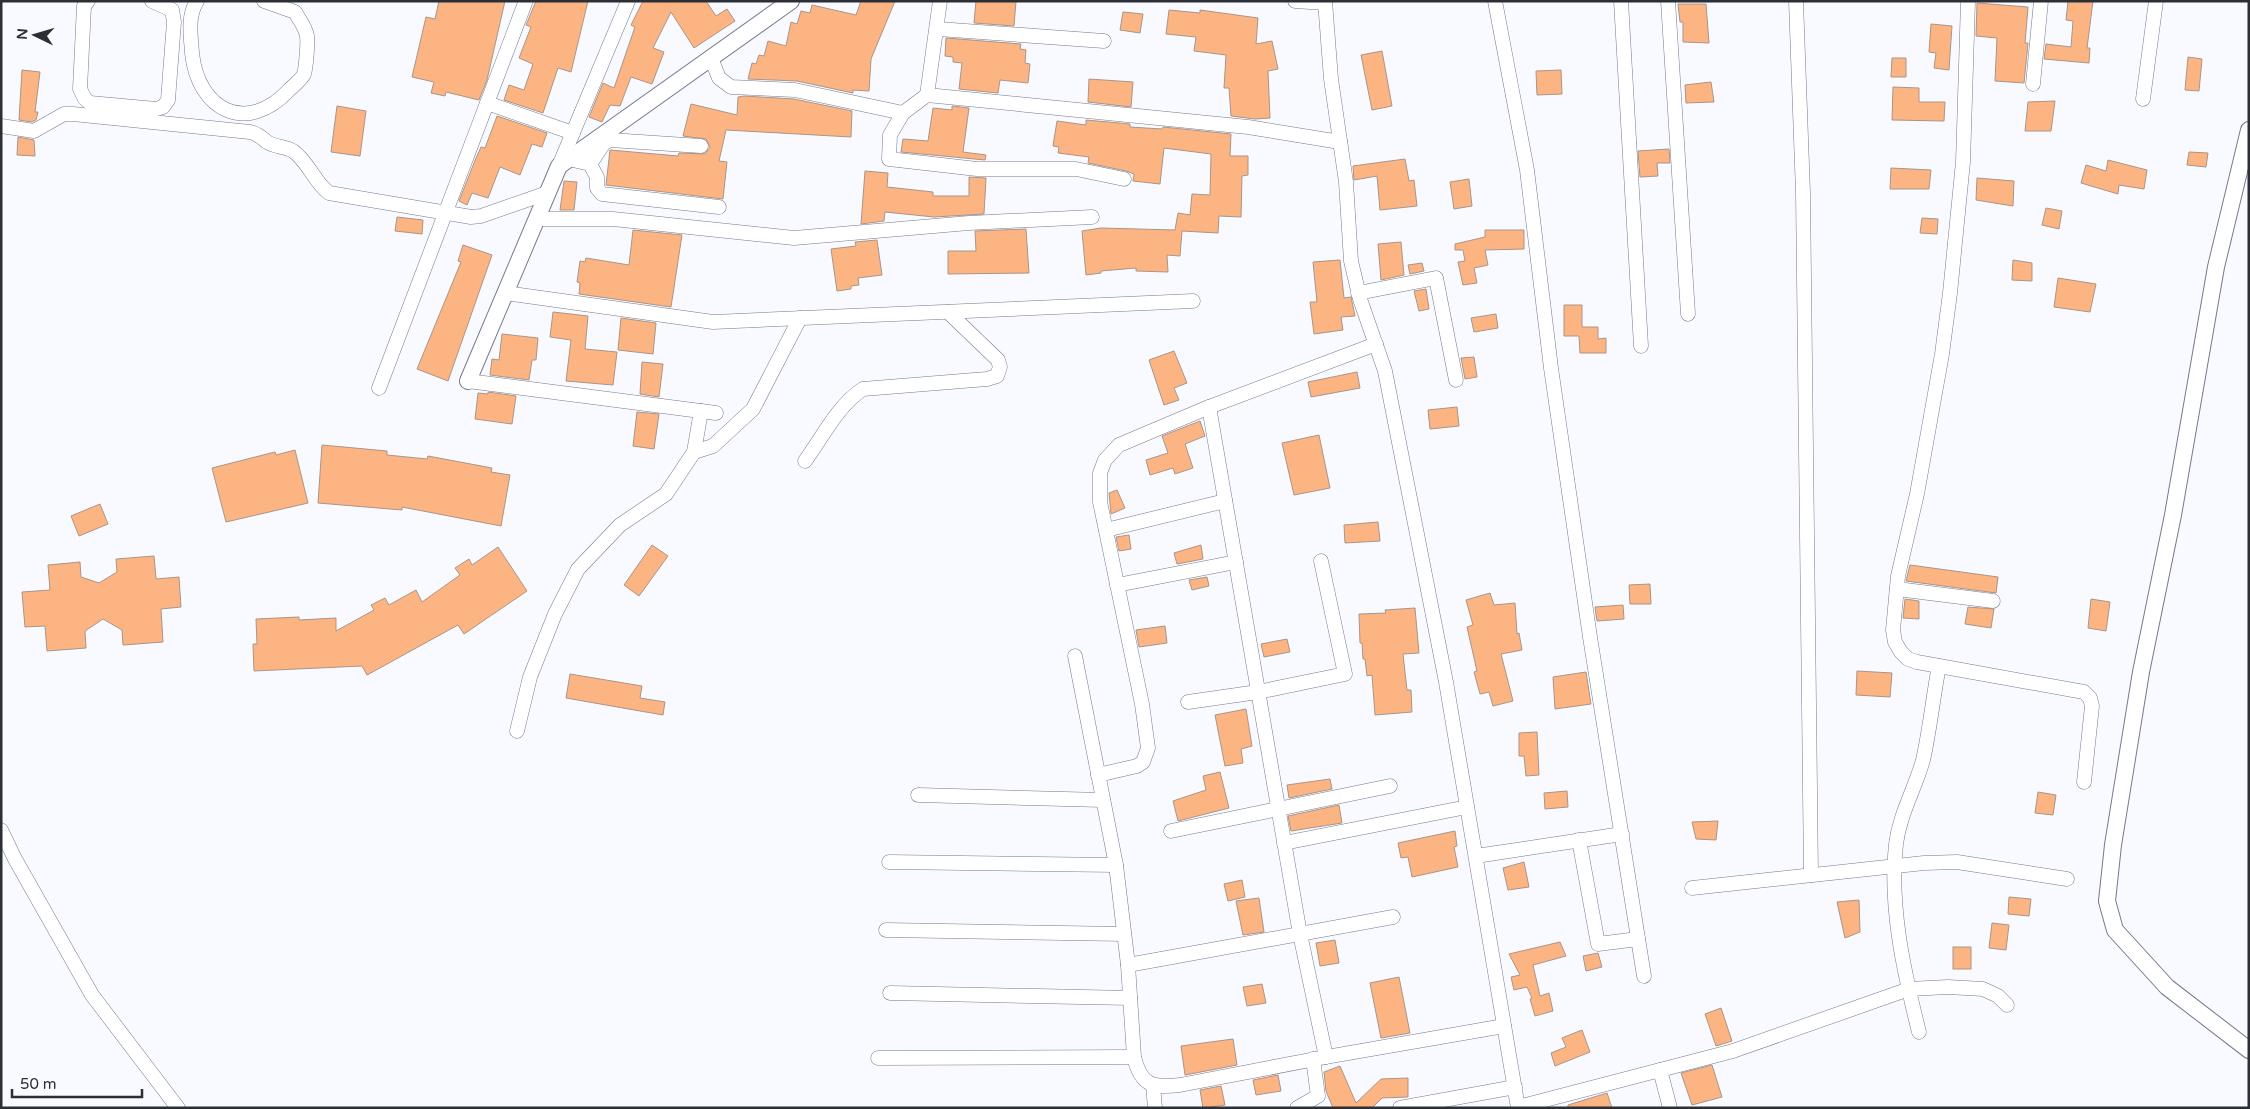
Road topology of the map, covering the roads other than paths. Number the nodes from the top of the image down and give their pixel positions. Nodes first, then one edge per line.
1 (88, 1) edge
2 (152, 1) edge
3 (196, 1) edge
4 (264, 1) edge
5 (628, 1) edge
6 (791, 1) edge
7 (940, 1) edge
8 (1295, 1) edge
9 (1495, 1) edge
10 (1621, 1) edge
11 (1668, 1) edge
12 (1796, 1) edge
13 (1968, 1) edge
14 (2041, 1) edge
15 (2156, 1) edge
16 (1325, 2) edge
17 (525, 3) dead end
18 (938, 29) junction
19 (1104, 41) dead end
20 (711, 58) junction
21 (2033, 84) dead end
22 (927, 96) junction
23 (2143, 99) dead end
24 (487, 103) junction
25 (903, 113) junction
26 (1, 126) edge
27 (2249, 130) edge
28 (572, 133) junction
29 (1340, 142) junction
30 (701, 146) dead end
31 (564, 162) junction
32 (590, 164) junction
33 (1124, 179) dead end
34 (547, 193) junction
35 (719, 207) dead end
36 (444, 213) junction
37 (1092, 217) dead end
38 (536, 219) junction
39 (505, 293) junction
40 (1358, 293) junction
41 (1193, 301) dead end
42 (948, 312) junction
43 (1688, 314) dead end
44 (800, 318) junction
45 (1376, 344) junction
46 (1641, 346) dead end
47 (1456, 380) dead end
48 (468, 381) joint
49 (379, 388) dead end
50 (1209, 407) junction
51 (701, 411) junction
52 (716, 413) dead end
53 (694, 452) junction
54 (805, 461) dead end
55 (1226, 501) junction
56 (1106, 530) junction
57 (1321, 561) dead end
58 (1236, 562) junction
59 (1117, 585) junction
60 (1897, 589) junction
61 (1993, 601) dead end
62 (1075, 656) dead end
63 (1938, 666) junction
64 (1258, 692) junction
65 (1188, 702) dead end
66 (517, 731) dead end
67 (1098, 775) junction
68 (2084, 782) dead end
69 (1390, 786) dead end
70 (918, 795) dead end
71 (1103, 800) junction
72 (1467, 807) junction
73 (1278, 808) junction
74 (1, 830) edge
75 (1171, 831) dead end
76 (1622, 834) junction
77 (1579, 840) junction
78 (1284, 843) junction
79 (1476, 856) junction
80 (889, 862) dead end
81 (1116, 865) junction
82 (1896, 866) junction
83 (1811, 875) junction
84 (2067, 879) dead end
85 (1692, 888) dead end
86 (1392, 916) dead end
87 (886, 930) dead end
88 (1124, 934) junction
89 (1300, 934) junction
90 (1638, 939) junction
91 (1128, 965) junction
92 (1644, 976) dead end
93 (1908, 989) junction
94 (890, 993) dead end
95 (1130, 998) junction
96 (2007, 1005) dead end
97 (1504, 1026) junction
98 (1919, 1032) dead end
99 (2249, 1050) edge
100 (1134, 1057) junction
101 (878, 1058) dead end
102 (1319, 1058) junction
103 (1660, 1070) junction
104 (1153, 1085) junction
105 (1515, 1087) junction
106 (1421, 1106) edge
107 (1518, 1107) edge
108 (178, 1108) edge
109 (1155, 1108) edge
110 (1297, 1108) edge
111 (1400, 1108) edge
112 (1670, 1108) edge

1 - 2 street
3 - 4 street
5 - 28 street
6 - 20 street
7 - 18 street
8 - 16 street
9 - 76 street
10 - 46 street
11 - 43 street
12 - 83 street
13 - 60 street
14 - 21 street
15 - 23 street
16 - 29 street
17 - 24 street
18 - 19 street
18 - 22 street
20 - 25 street
20 - 31 street
22 - 25 street
22 - 29 street
24 - 28 street
24 - 36 street
25 - 33 street
26 - 36 street
27 - 99 street
28 - 31 street
29 - 40 street
30 - 32 street
31 - 32 street
31 - 34 street
32 - 35 street
34 - 36 street
34 - 38 street
36 - 49 street
37 - 38 street
38 - 39 street
39 - 44 street
39 - 48 street
40 - 45 street
40 - 47 street
41 - 42 street
42 - 44 street
42 - 54 street
44 - 53 street
45 - 50 street
45 - 72 street
48 - 51 street
50 - 55 street
50 - 56 street
51 - 52 street
51 - 53 street
53 - 66 street
55 - 56 street
55 - 58 street
56 - 59 street
57 - 64 street
58 - 59 street
58 - 64 street
59 - 67 street
60 - 61 street
60 - 63 street
62 - 67 street
63 - 68 street
63 - 82 street
64 - 65 street
64 - 73 street
67 - 71 street
69 - 73 street
70 - 71 street
71 - 81 street
72 - 78 street
72 - 79 street
73 - 75 street
73 - 78 street
74 - 108 street
76 - 77 street
76 - 90 street
77 - 79 street
77 - 90 street
78 - 89 street
79 - 97 street
80 - 81 street
81 - 88 street
82 - 83 street
82 - 84 street
82 - 93 street
83 - 85 street
86 - 89 street
87 - 88 street
88 - 91 street
89 - 91 street
89 - 102 street
90 - 92 street
91 - 95 street
93 - 96 street
93 - 98 street
93 - 103 street
94 - 95 street
95 - 100 street
97 - 102 street
97 - 105 street
100 - 101 street
100 - 104 street
102 - 104 street
102 - 110 street
103 - 107 street
103 - 112 street
104 - 109 street
105 - 106 street
105 - 107 street
106 - 111 street

